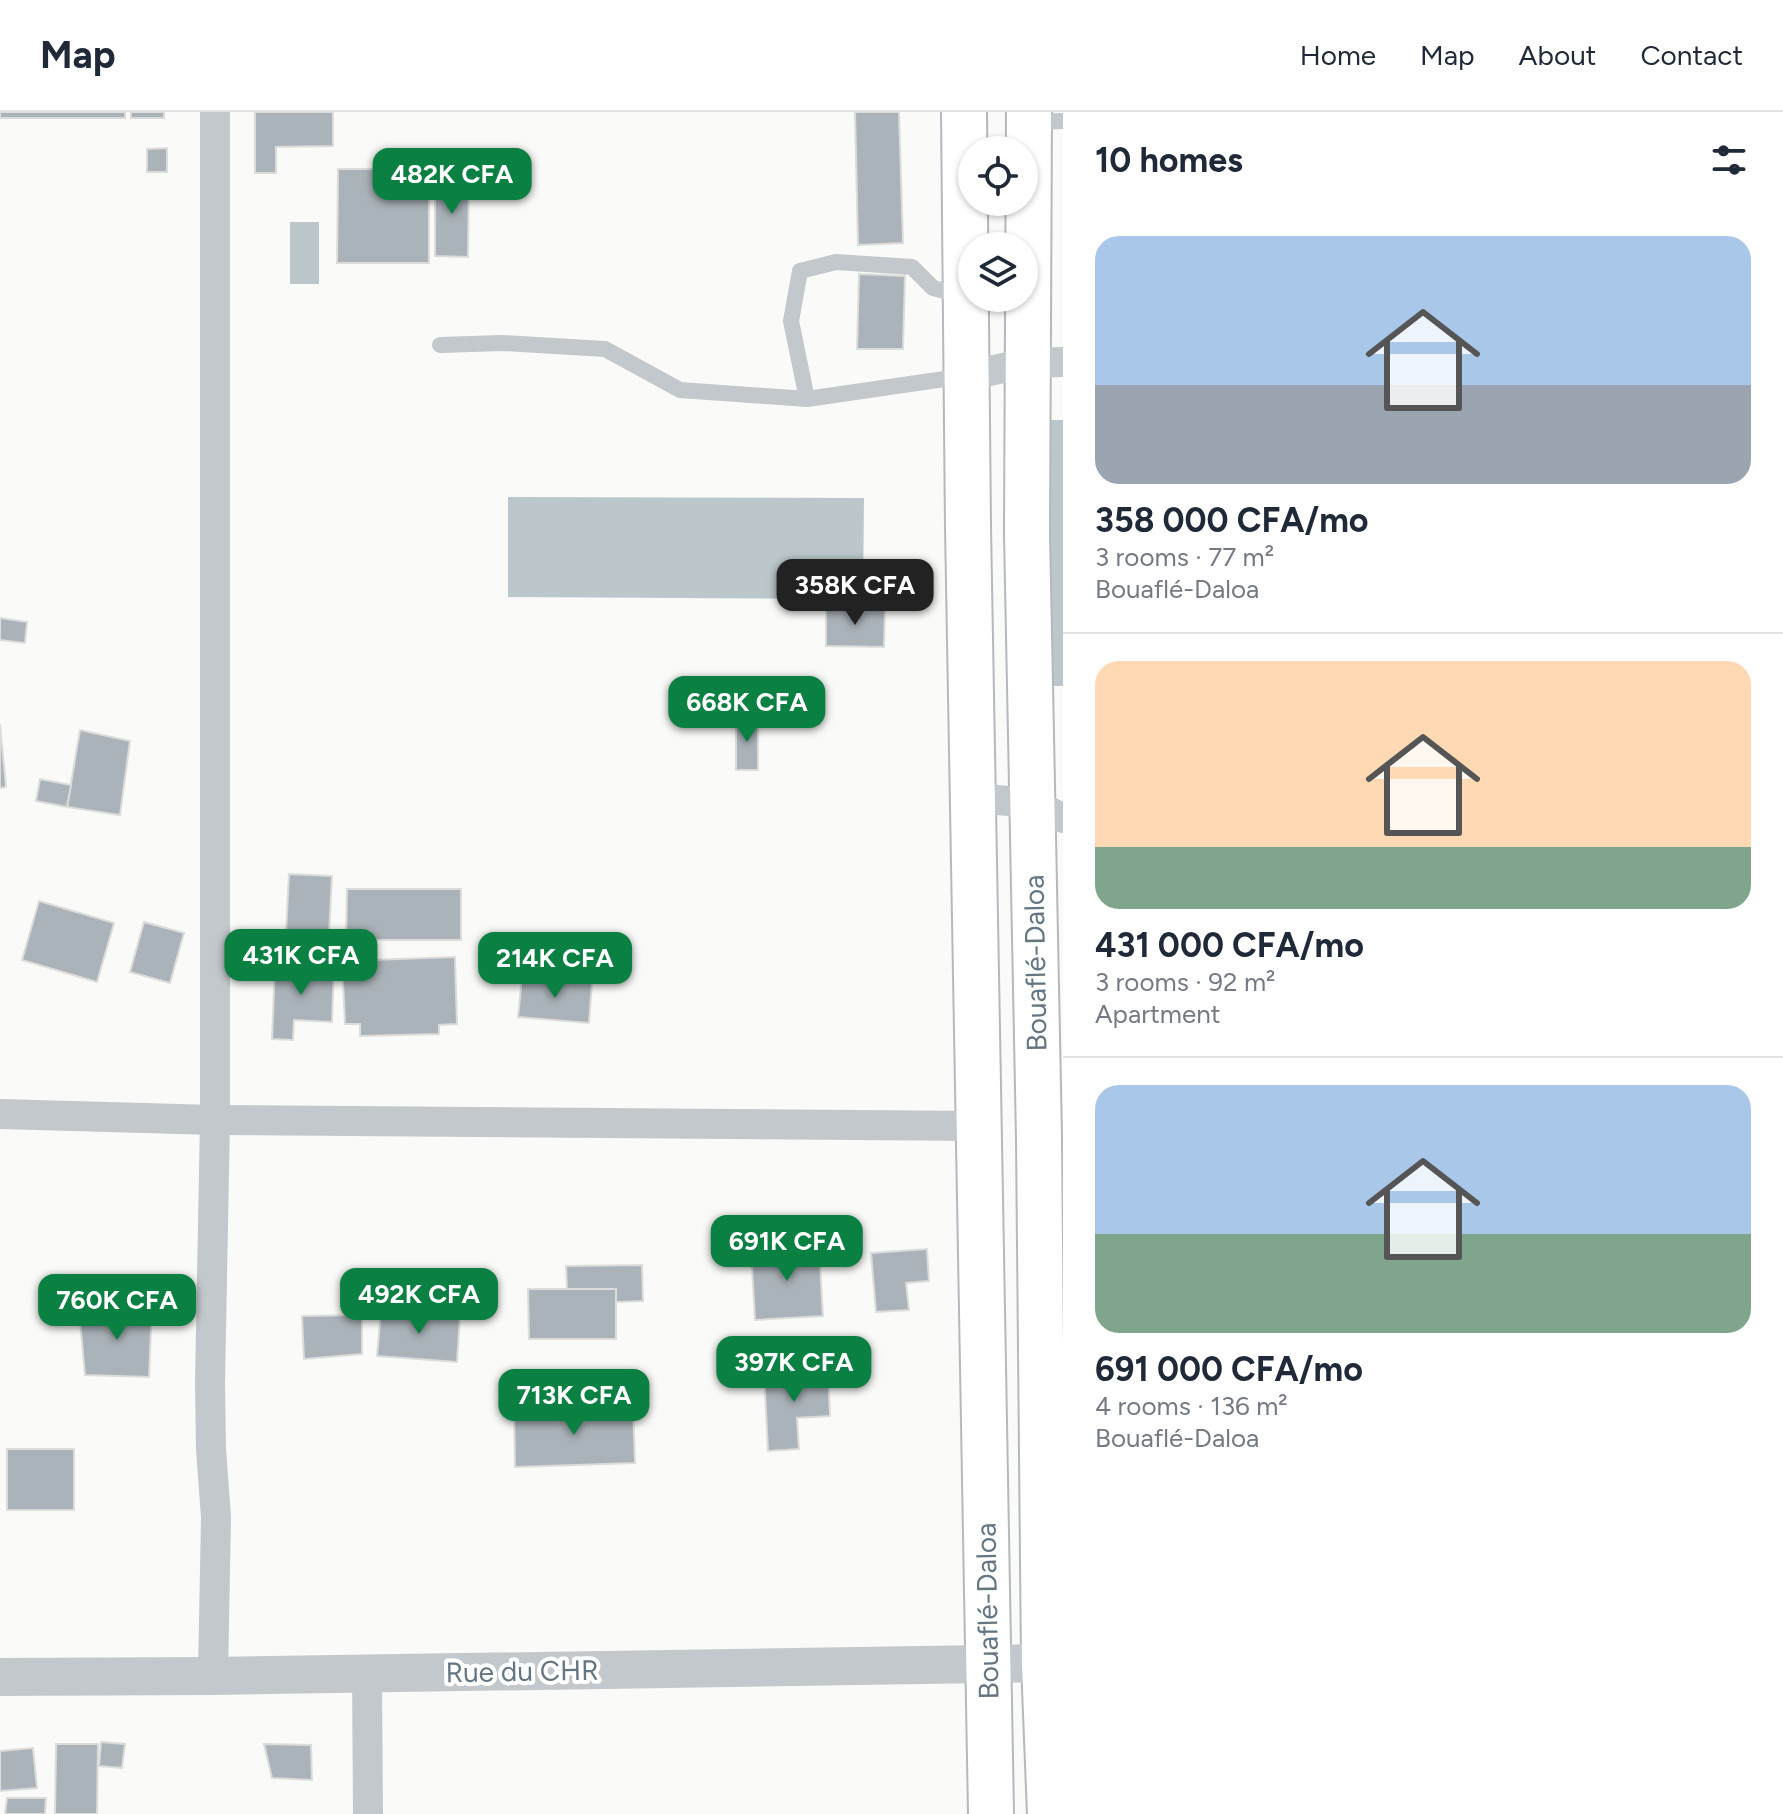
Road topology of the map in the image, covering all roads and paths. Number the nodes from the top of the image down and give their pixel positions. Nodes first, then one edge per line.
1 (215, 112) edge
2 (964, 112) edge
3 (1041, 118) edge
4 (965, 232) edge
5 (958, 295) edge
6 (965, 312) edge
7 (440, 345) dead end
8 (1045, 363) edge
9 (967, 376) junction
10 (807, 399) junction
11 (975, 798) junction
12 (1047, 811) edge
13 (0, 1114) edge
14 (215, 1120) junction
15 (979, 1126) junction
16 (1054, 1663) edge
17 (987, 1664) junction
18 (367, 1673) junction
19 (213, 1676) junction
20 (0, 1677) edge
21 (368, 1814) edge
22 (991, 1814) edge
23 (1050, 1814) edge

1 - 14 street
2 - 4 highway, Bouaflé-Daloa
3 - 8 highway, Bouaflé-Daloa
5 - 10 lane
6 - 9 highway, Bouaflé-Daloa
7 - 10 lane
8 - 9 street
8 - 12 highway, Bouaflé-Daloa
9 - 10 lane
9 - 11 highway, Bouaflé-Daloa
11 - 12 street
11 - 15 highway, Bouaflé-Daloa
12 - 16 highway, Bouaflé-Daloa
13 - 14 street
14 - 15 street
14 - 19 street
15 - 17 highway, Bouaflé-Daloa
16 - 17 street, Rue du CHR
16 - 23 highway, Bouaflé-Daloa
17 - 18 street, Rue du CHR
17 - 22 highway, Bouaflé-Daloa
18 - 19 street, Rue du CHR
18 - 21 street
19 - 20 street, Rue du CHR

